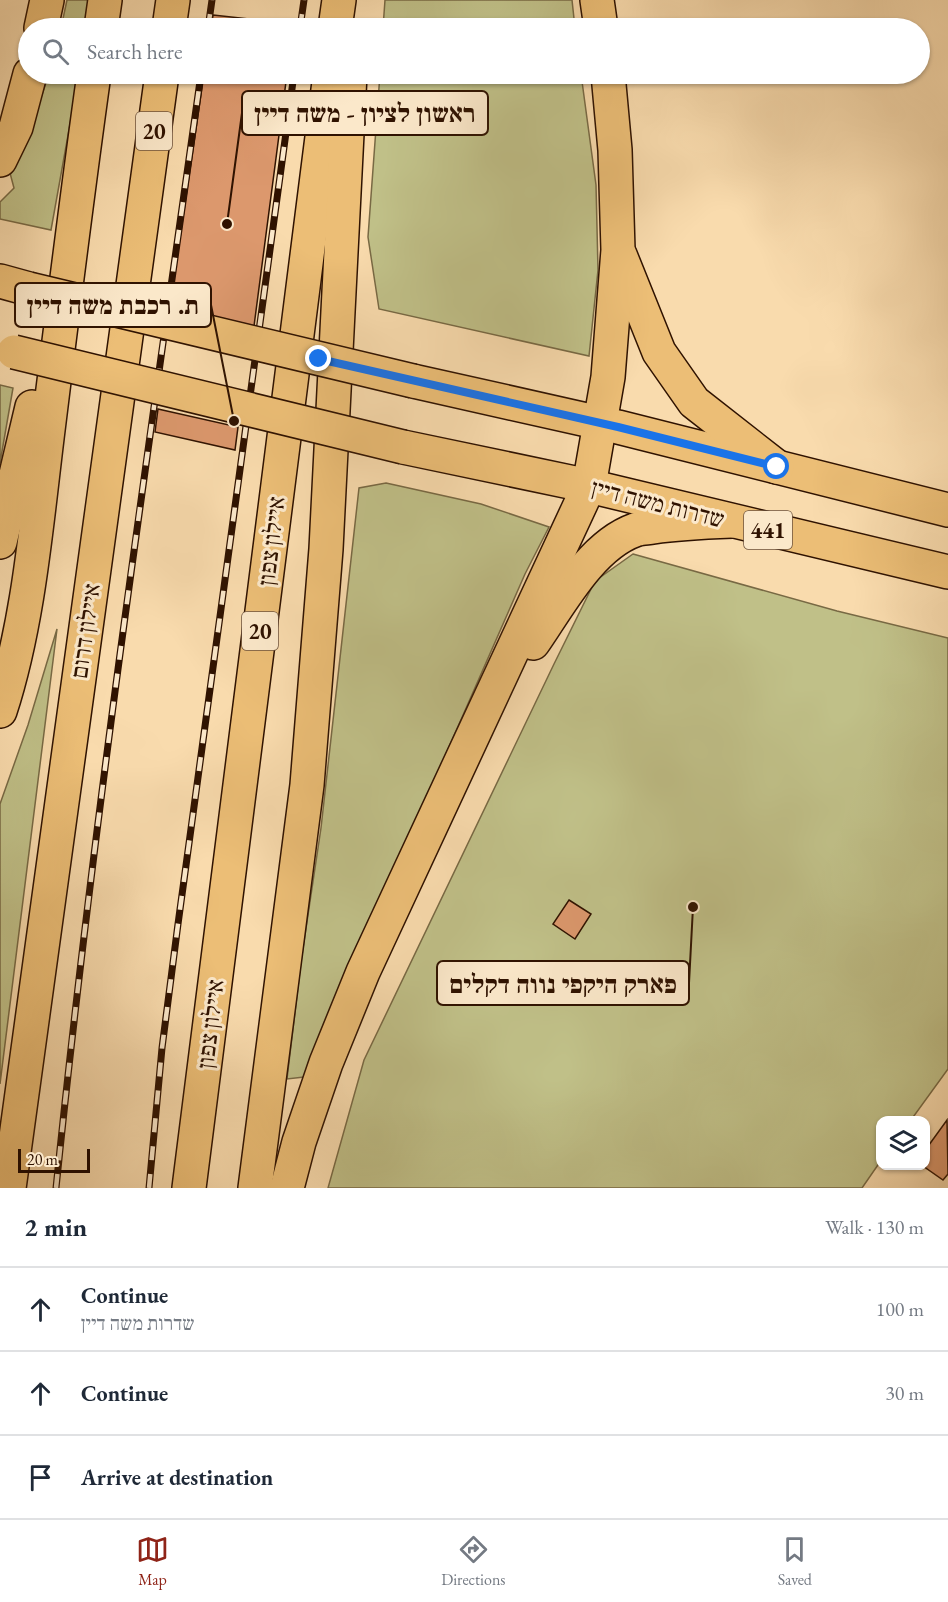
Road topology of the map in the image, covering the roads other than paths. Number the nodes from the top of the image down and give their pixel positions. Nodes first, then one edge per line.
1 (47, 0) edge
2 (105, 0) edge
3 (172, 0) edge
4 (339, 0) edge
5 (354, 0) edge
6 (597, 0) edge
7 (43, 18) edge
8 (102, 18) edge
9 (170, 18) edge
10 (336, 18) edge
11 (353, 18) edge
12 (600, 18) edge
13 (27, 84) edge
14 (93, 84) edge
15 (161, 84) edge
16 (329, 84) edge
17 (349, 84) edge
18 (609, 84) edge
19 (0, 160) edge
20 (75, 209) junction
21 (618, 250) junction
22 (10, 286) edge
23 (13, 354) edge
24 (600, 423) junction
25 (777, 467) junction
26 (589, 486) junction
27 (948, 510) edge
28 (732, 521) junction
29 (0, 542) edge
30 (948, 572) edge
31 (0, 711) edge
32 (476, 726) junction
33 (9, 1188) edge
34 (189, 1188) edge
35 (255, 1188) edge
36 (287, 1188) edge

1 - 7 main road
2 - 8 main road
3 - 9 main road
4 - 10 main road
5 - 11 main road
6 - 12 main road
13 - 19 main road
14 - 20 main road
15 - 33 main road, איילון דרום / 20
16 - 34 main road, איילון צפון / 20
17 - 35 main road
18 - 21 main road
20 - 29 main road
20 - 31 main road
21 - 24 main road
21 - 25 main road
22 - 24 main road, bridge
23 - 26 main road, שדרות משה דיין / 441, bridge
24 - 25 main road
24 - 26 main road
25 - 27 main road
26 - 28 main road, שדרות משה דיין / 441
26 - 32 main road
28 - 30 main road, שדרות משה דיין / 441
28 - 32 main road
32 - 36 main road

